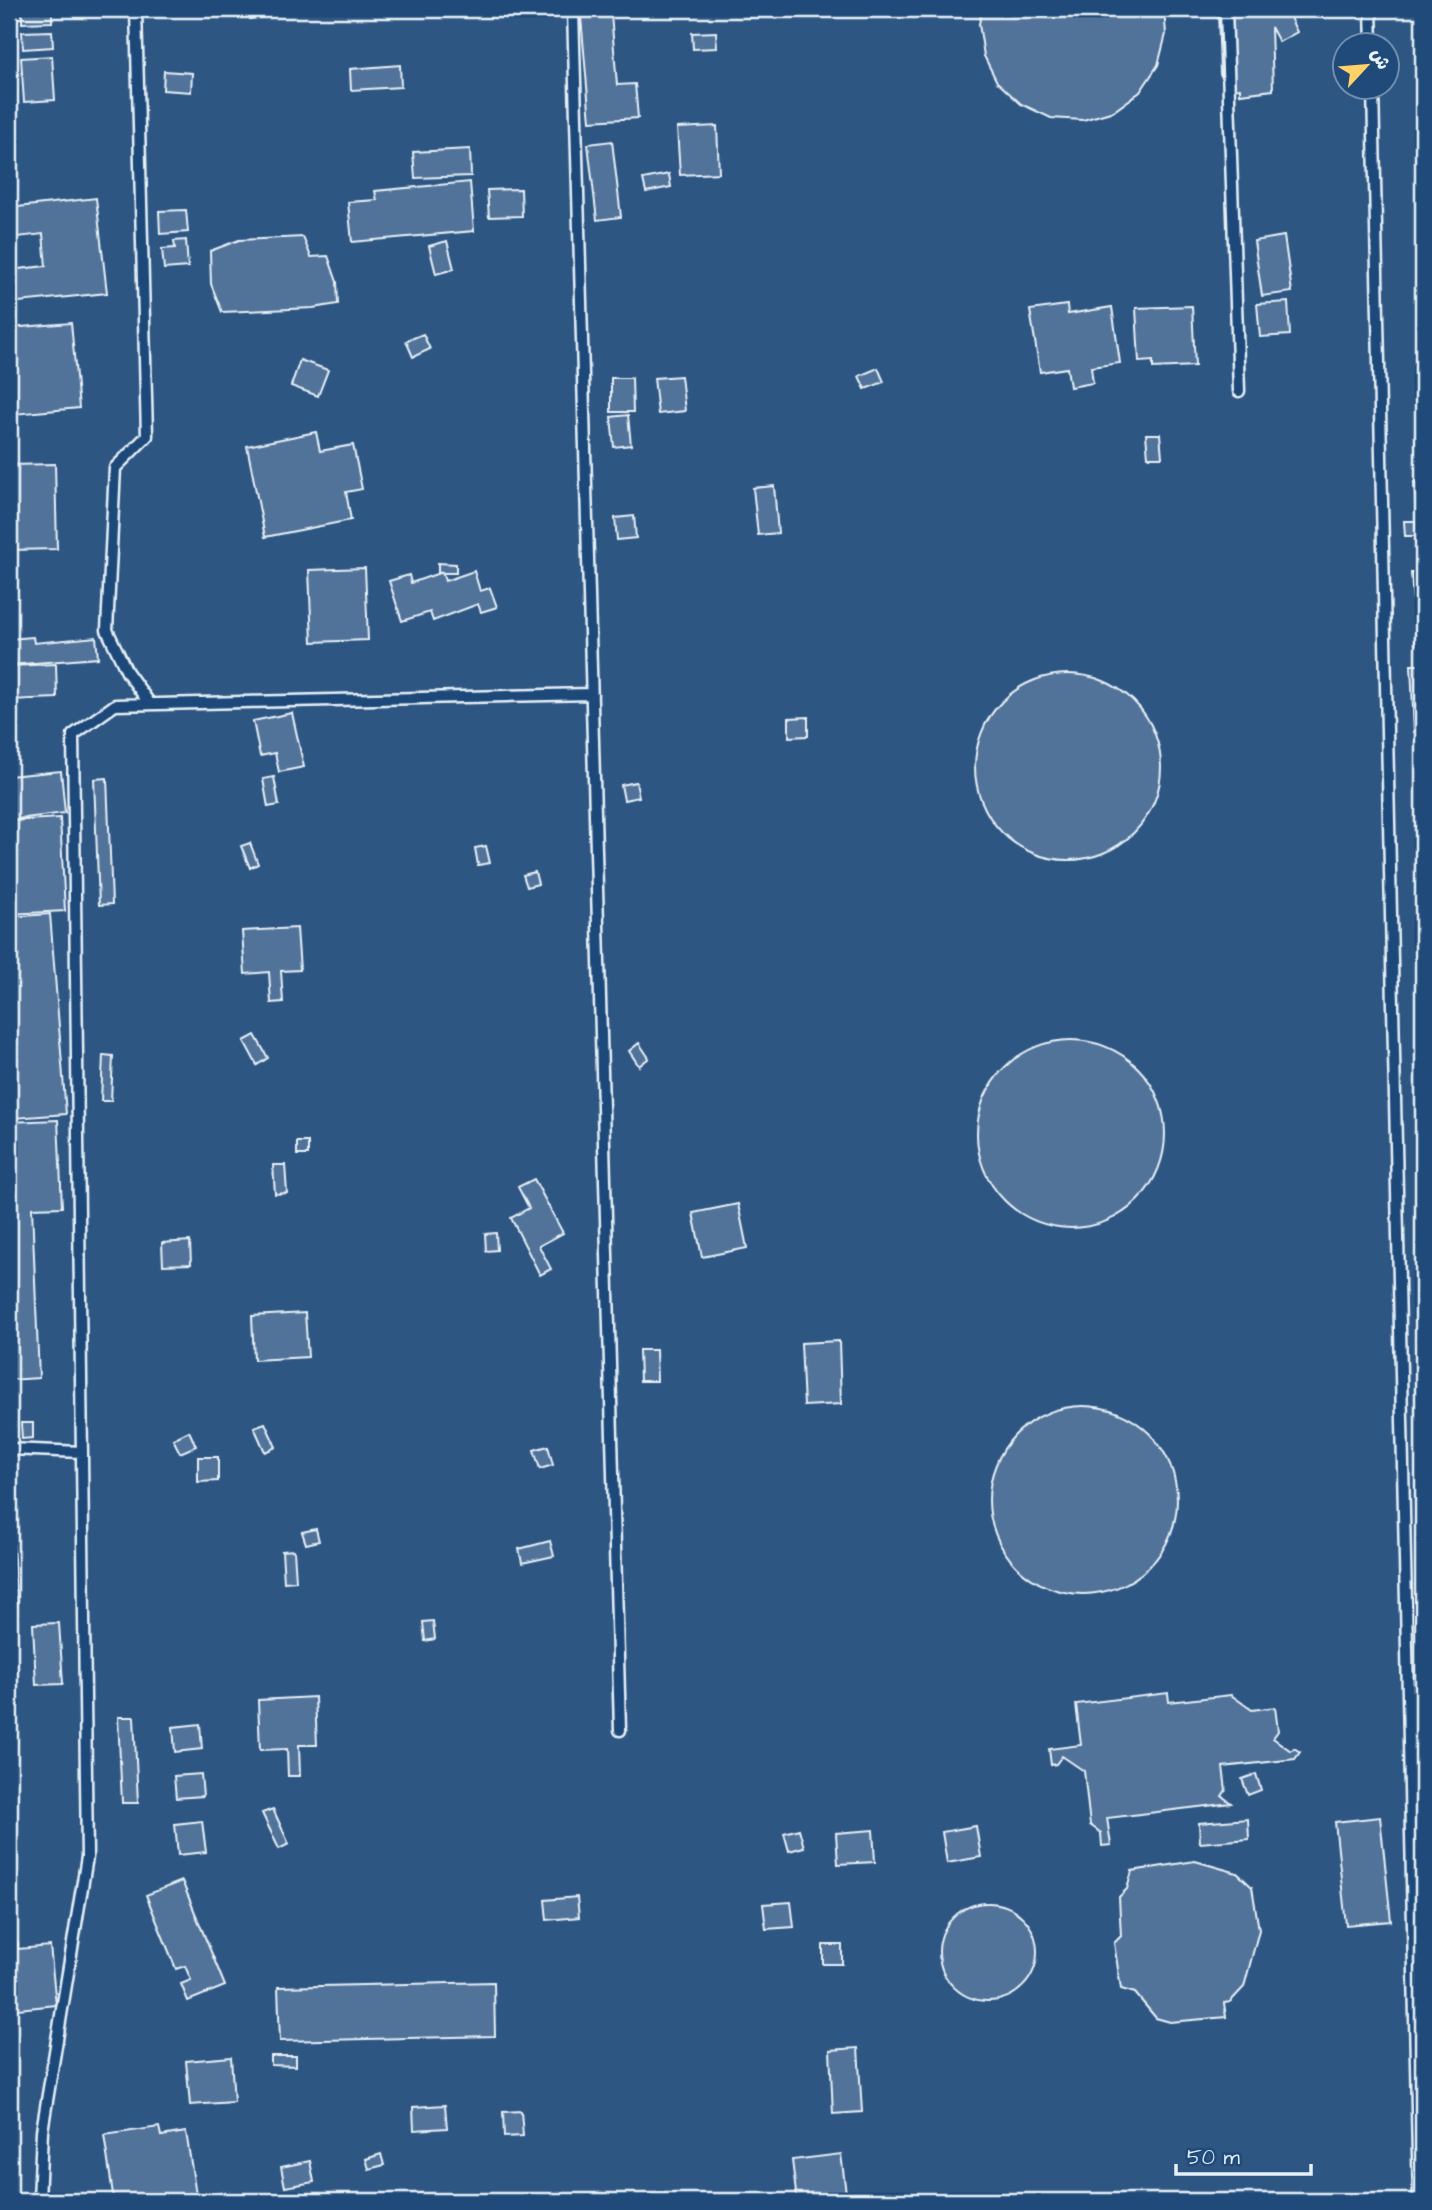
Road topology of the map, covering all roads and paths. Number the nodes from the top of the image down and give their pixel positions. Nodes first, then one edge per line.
1 (136, 9) edge
2 (573, 9) edge
3 (1226, 9) edge
4 (1371, 9) edge
5 (1372, 32) edge
6 (1373, 102) edge
7 (1239, 391) dead end
8 (592, 694) junction
9 (150, 704) junction
10 (9, 1449) edge
11 (82, 1452) junction
12 (620, 1730) dead end
13 (39, 2201) edge
14 (1419, 2201) edge

1 - 9 lane
2 - 8 lane
3 - 7 lane
4 - 5 lane
6 - 14 lane
8 - 9 lane
8 - 12 lane
9 - 11 lane
10 - 11 lane
11 - 13 lane

